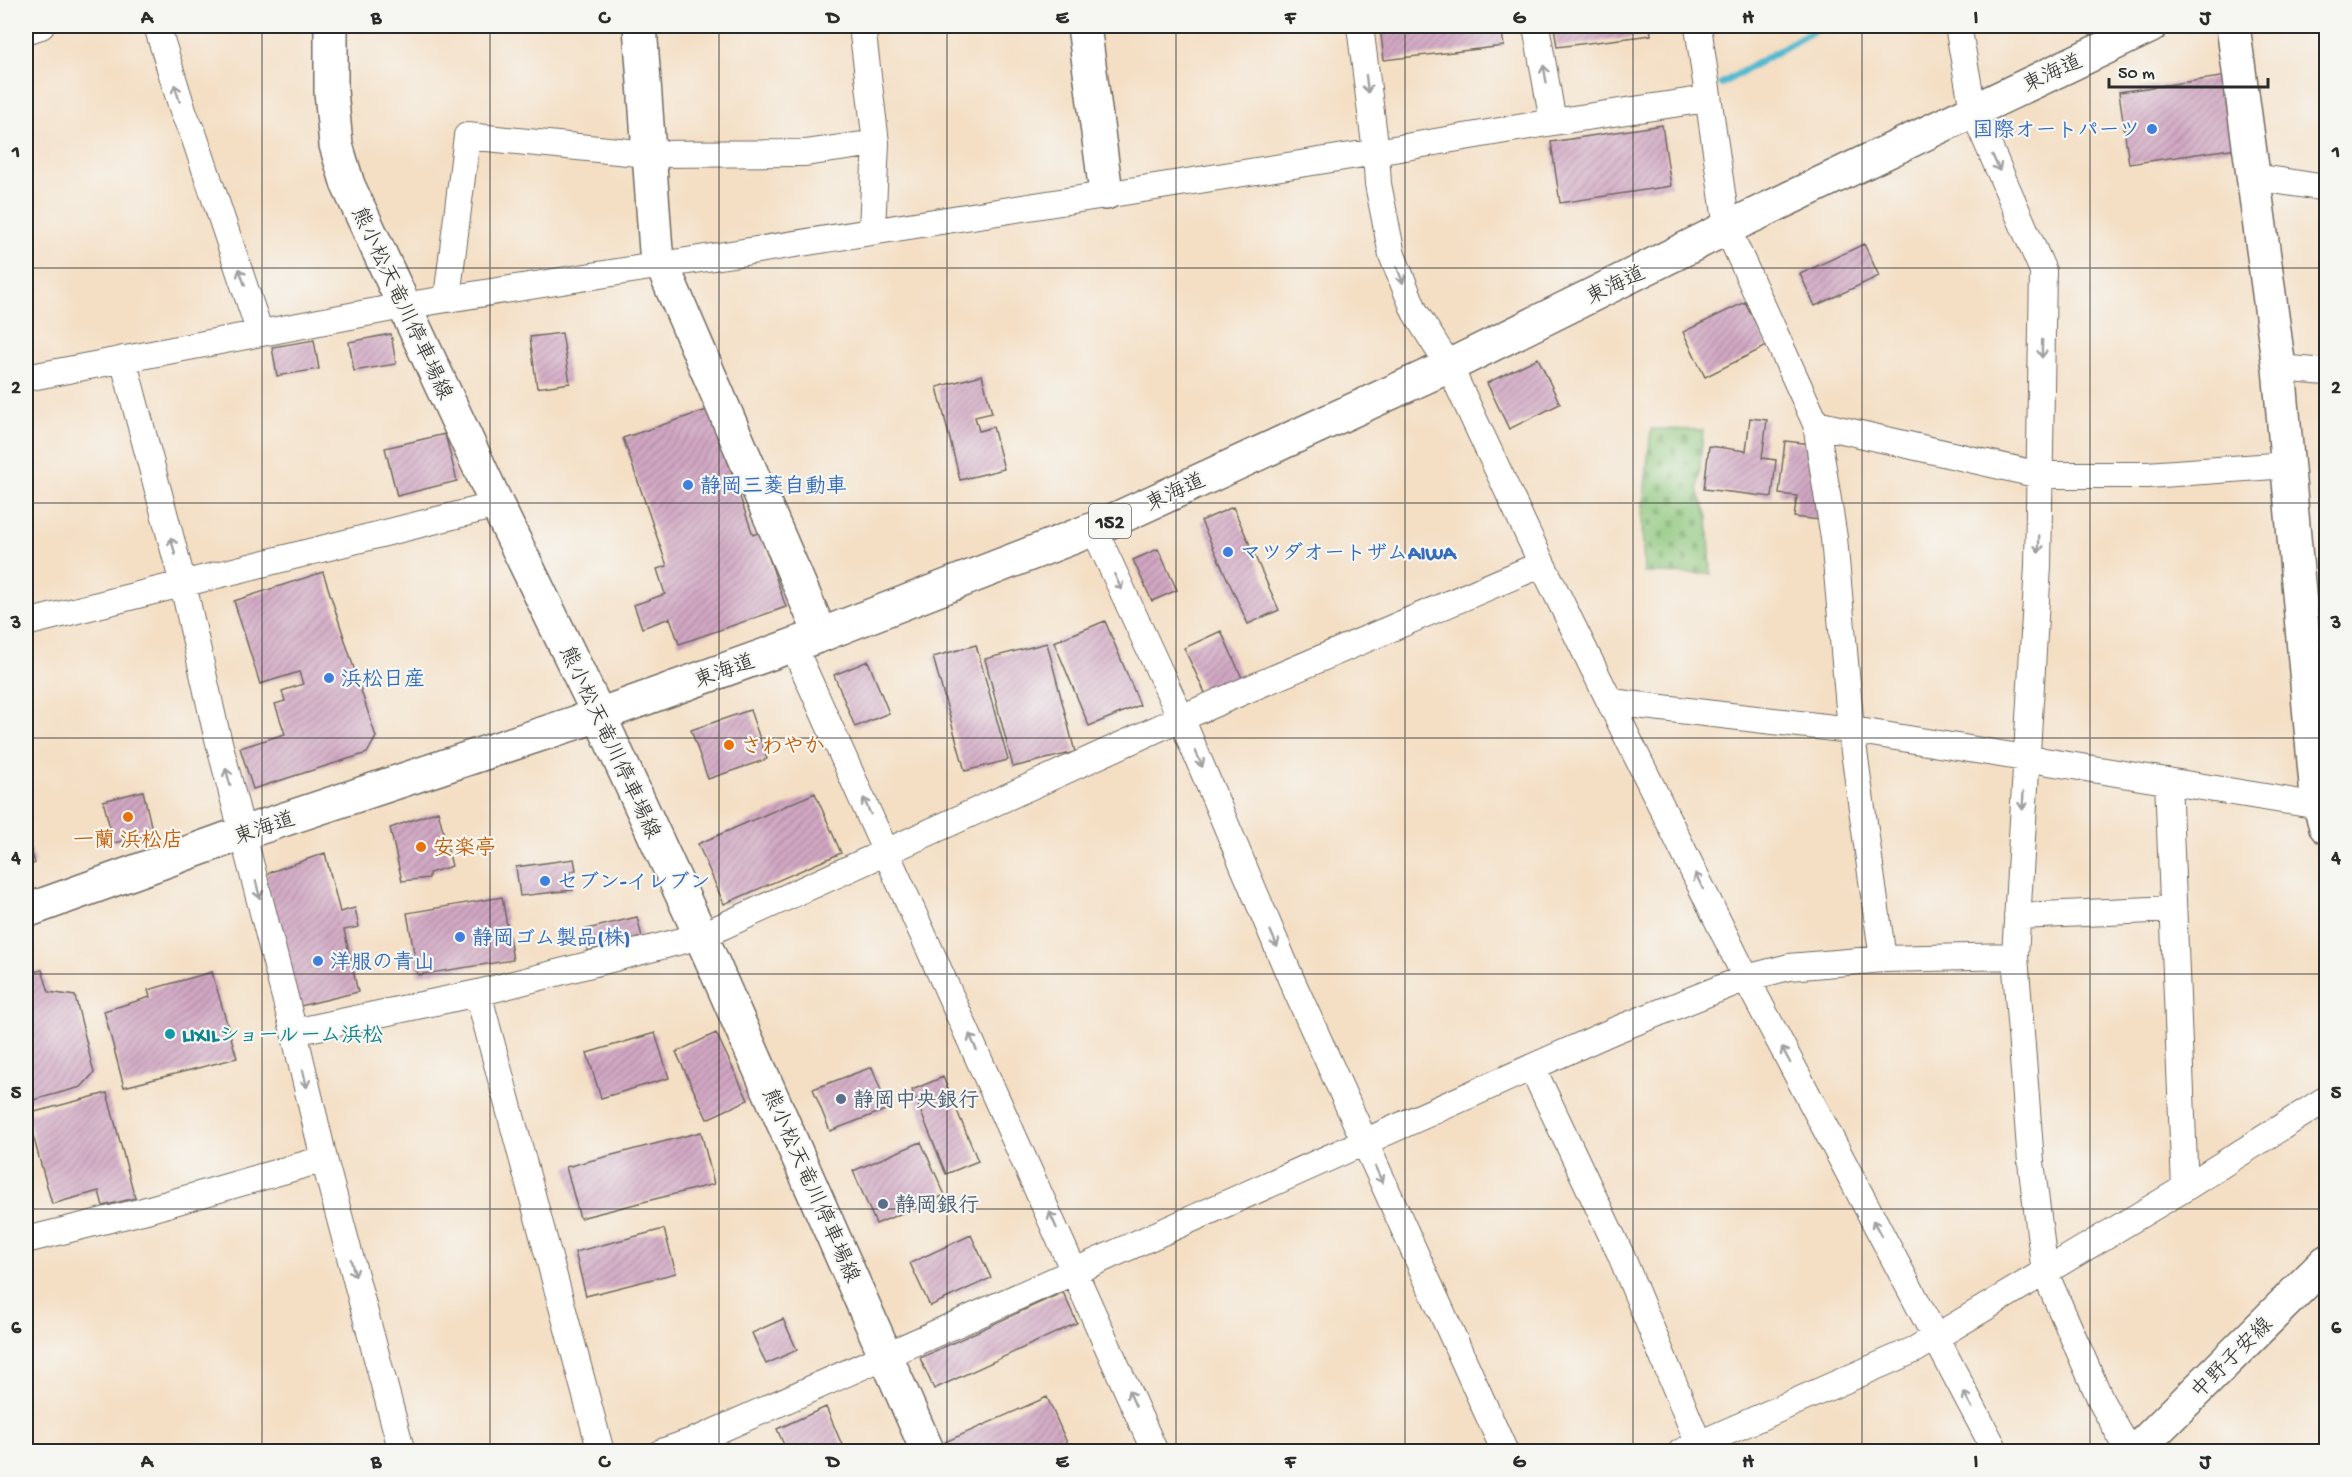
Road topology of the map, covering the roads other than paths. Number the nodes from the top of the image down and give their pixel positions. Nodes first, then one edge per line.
1 (41, 26) edge
2 (157, 26) edge
3 (331, 26) edge
4 (640, 26) edge
5 (862, 26) edge
6 (1084, 26) edge
7 (1360, 26) edge
8 (1536, 26) edge
9 (1698, 26) edge
10 (1958, 26) edge
11 (2151, 26) edge
12 (2233, 26) edge
13 (26, 31) edge
14 (1707, 99) junction
15 (1973, 110) junction
16 (1553, 122) junction
17 (876, 143) junction
18 (1376, 152) junction
19 (648, 154) junction
20 (2254, 177) junction
21 (2326, 188) edge
22 (1106, 193) junction
23 (1727, 228) junction
24 (872, 230) junction
25 (662, 266) junction
26 (447, 298) junction
27 (403, 306) junction
28 (260, 333) junction
29 (123, 359) junction
30 (1449, 366) junction
31 (2279, 368) junction
32 (2326, 372) edge
33 (26, 378) edge
34 (1816, 424) junction
35 (2288, 465) junction
36 (2040, 476) junction
37 (497, 505) junction
38 (1094, 529) junction
39 (1542, 564) junction
40 (183, 584) junction
41 (26, 623) edge
42 (807, 640) junction
43 (1611, 702) junction
44 (599, 715) junction
45 (1181, 718) junction
46 (1851, 730) junction
47 (2026, 756) junction
48 (2169, 781) junction
49 (2324, 813) edge
50 (243, 833) junction
51 (887, 850) junction
52 (2173, 909) junction
53 (26, 911) edge
54 (2017, 916) junction
55 (701, 936) junction
56 (2015, 956) junction
57 (1883, 959) junction
58 (1746, 978) junction
59 (478, 993) junction
60 (294, 1032) junction
61 (1532, 1067) junction
62 (2326, 1099) edge
63 (1364, 1142) junction
64 (324, 1159) junction
65 (2186, 1188) junction
66 (26, 1240) edge
67 (2326, 1262) edge
68 (1076, 1271) junction
69 (2045, 1273) junction
70 (1935, 1338) junction
71 (888, 1355) junction
72 (704, 1445) edge
73 (1694, 1449) edge
74 (402, 1452) edge
75 (602, 1452) edge
76 (662, 1452) edge
77 (928, 1452) edge
78 (1155, 1452) edge
79 (1505, 1452) edge
80 (1996, 1452) edge
81 (2130, 1452) edge
82 (2135, 1452) edge

1 - 13 street
28 -> 2 street
3 - 27 main road, 熊小松天竜川停車場線
4 - 19 main road
5 - 17 street
6 - 22 main road
7 -> 18 street
16 -> 8 street
9 - 14 street
10 - 15 street
11 - 15 main road, 東海道 / 152
12 - 20 main road
14 - 16 street
14 - 23 street
15 - 23 main road, 東海道 / 152
15 -> 36 street
16 - 18 street
17 - 19 street
17 - 24 street
18 - 22 street
18 -> 30 street
19 - 25 main road
19 - 26 street
20 - 21 street
20 - 31 main road
22 - 24 street
23 - 30 main road, 東海道 / 152
23 - 34 street
24 - 25 street
25 - 26 street
25 - 42 main road
26 - 27 street
27 - 28 street
27 - 37 main road, 熊小松天竜川停車場線
28 - 29 street
29 - 33 street
40 -> 29 street
30 - 38 main road, 東海道 / 152
30 - 39 street
31 - 32 street
31 - 35 main road
34 - 36 street
34 - 46 street
35 - 36 street
35 - 49 main road
36 -> 47 street
37 - 40 street
37 - 44 main road, 熊小松天竜川停車場線
38 - 42 main road, 東海道 / 152
38 -> 45 street
39 - 43 street
39 - 45 street
40 - 41 street
50 -> 40 street
42 - 44 main road, 東海道 / 152
51 -> 42 street
43 - 46 street
58 -> 43 street
44 - 50 main road, 東海道 / 152
44 - 55 main road, 熊小松天竜川停車場線
45 - 51 street
45 -> 63 street
46 - 47 street
46 - 57 street
47 - 48 street
47 -> 54 street
48 - 49 street
48 - 52 street
50 - 53 main road, 東海道 / 152
50 -> 60 street
51 - 55 street
68 -> 51 street
52 - 54 street
52 - 65 street
54 - 56 street
55 - 59 street
55 - 71 main road, 熊小松天竜川停車場線
56 - 57 street
56 - 69 street
57 - 58 street
58 - 61 street
70 -> 58 street
59 - 60 street
59 - 75 street
60 -> 64 street
61 - 63 street
61 - 73 street
62 - 65 street
63 - 68 street
63 -> 79 street
64 - 66 street
64 -> 74 street
65 - 69 street
67 - 82 main road, 中野子安線
68 - 71 street
78 -> 68 street
69 - 70 street
69 - 81 street
70 - 73 street
80 -> 70 street
71 - 72 street
71 - 77 main road, 熊小松天竜川停車場線
72 - 76 street

